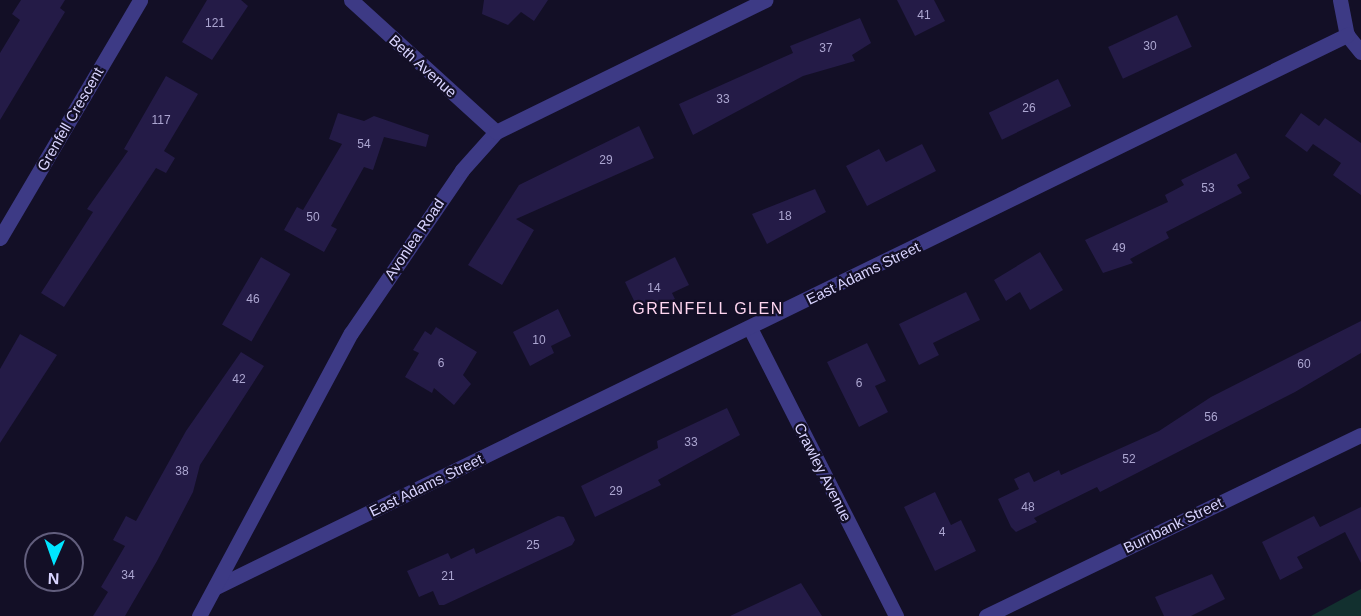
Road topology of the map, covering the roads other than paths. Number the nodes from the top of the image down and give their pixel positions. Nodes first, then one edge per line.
1 (140, 0) edge
2 (351, 0) edge
3 (765, 0) edge
4 (1340, 0) edge
5 (1347, 35) junction
6 (1361, 52) edge
7 (496, 132) junction
8 (0, 238) edge
9 (750, 328) junction
10 (1361, 435) edge
11 (216, 587) junction
12 (199, 616) edge
13 (896, 616) edge
14 (986, 616) edge

1 - 8 street, Grenfell Crescent
2 - 7 street, Beth Avenue
3 - 7 street, Avonlea Road
4 - 5 street
5 - 6 street
5 - 9 street, East Adams Street
7 - 11 street, Avonlea Road
9 - 11 street, East Adams Street
9 - 13 street, Crawley Avenue
10 - 14 street, Burnbank Street
11 - 12 street, Avonlea Road

